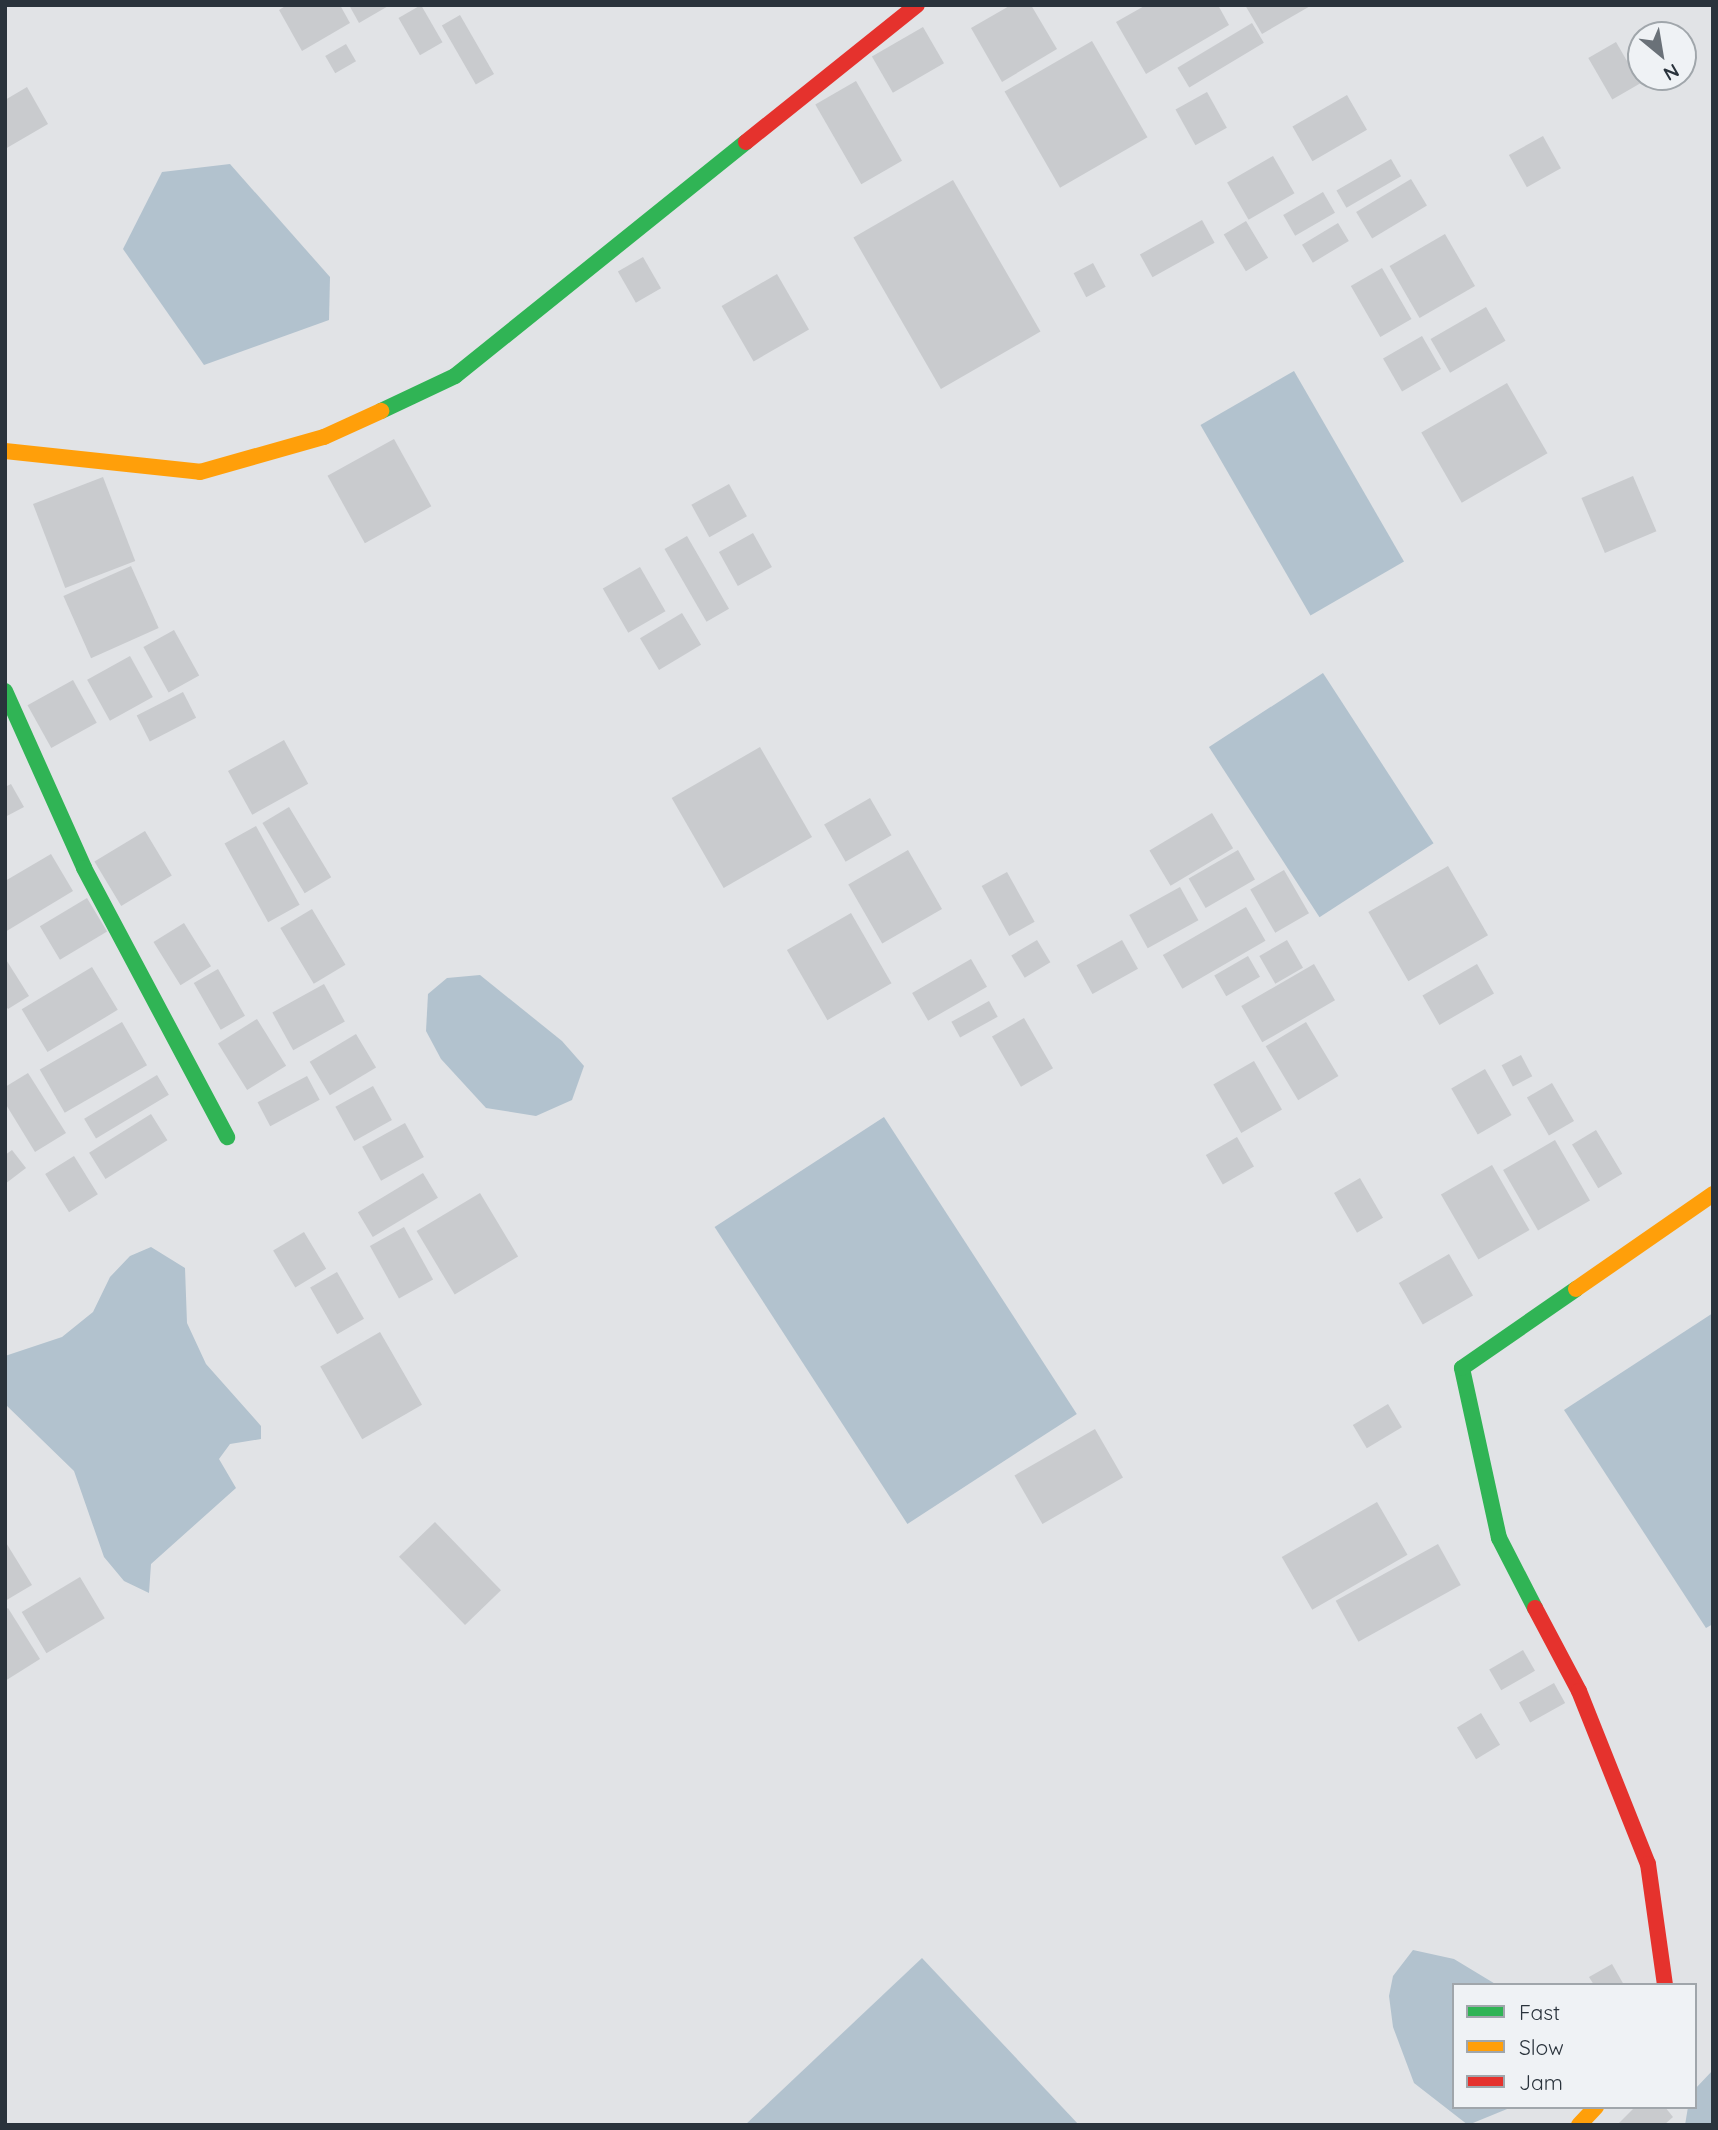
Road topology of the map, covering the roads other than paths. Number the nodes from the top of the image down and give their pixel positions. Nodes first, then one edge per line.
1 (917, 5) edge
2 (5, 451) edge
3 (5, 691) edge
4 (227, 1137) dead end
5 (1713, 1194) edge
6 (1665, 1983) edge
7 (1594, 2109) edge
8 (1579, 2125) edge

1 - 2 street
3 - 4 street
5 - 6 street
7 - 8 street

